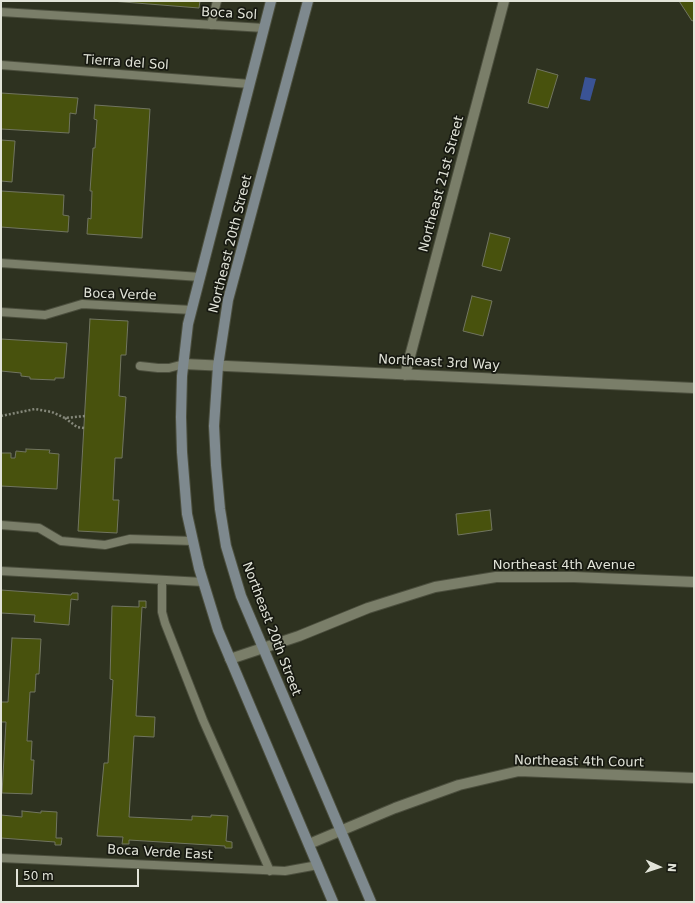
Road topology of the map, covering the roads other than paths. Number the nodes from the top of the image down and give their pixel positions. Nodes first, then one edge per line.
1 (217, 1) edge
2 (272, 1) edge
3 (308, 1) edge
4 (504, 1) edge
5 (1, 12) edge
6 (211, 25) junction
7 (264, 28) junction
8 (1, 65) edge
9 (250, 84) junction
10 (1, 263) edge
11 (200, 277) junction
12 (192, 310) junction
13 (1, 312) edge
14 (184, 364) junction
15 (140, 366) dead end
16 (218, 366) junction
17 (405, 375) junction
18 (694, 388) edge
19 (1, 525) edge
20 (193, 541) junction
21 (1, 570) edge
22 (162, 580) junction
23 (203, 582) junction
24 (694, 582) edge
25 (263, 649) junction
26 (230, 659) junction
27 (694, 778) edge
28 (340, 830) junction
29 (309, 844) junction
30 (1, 858) edge
31 (318, 866) junction
32 (270, 871) junction
33 (334, 902) edge
34 (371, 902) edge

1 - 6 lane
2 - 7 street, Northeast 20th Street
3 - 16 street, Northeast 20th Street
4 - 17 street, Northeast 21st Street
5 - 6 lane, Boca Sol
6 - 7 lane, Boca Sol
7 - 9 street, Northeast 20th Street
8 - 9 lane, Tierra del Sol
9 - 11 street, Northeast 20th Street
10 - 11 lane
11 - 12 street, Northeast 20th Street
12 - 13 lane, Boca Verde
12 - 14 street, Northeast 20th Street
14 - 15 lane
14 - 16 street, Northeast 3rd Way
14 - 20 street, Northeast 20th Street
16 - 17 street, Northeast 3rd Way
16 - 25 street, Northeast 20th Street
17 - 18 street, Northeast 3rd Way
19 - 20 lane
20 - 23 street, Northeast 20th Street
21 - 22 lane
22 - 23 lane
22 - 32 lane
23 - 26 street, Northeast 20th Street
24 - 25 street, Northeast 4th Avenue
25 - 26 street, Northeast 4th Avenue
25 - 28 street, Northeast 20th Street
26 - 29 street, Northeast 20th Street
27 - 28 street, Northeast 4th Court
28 - 29 street, Northeast 4th Court
28 - 34 street, Northeast 20th Street
29 - 31 street, Northeast 20th Street
30 - 32 lane, Boca Verde East
31 - 32 lane, Boca Verde East
31 - 33 street, Northeast 20th Street

